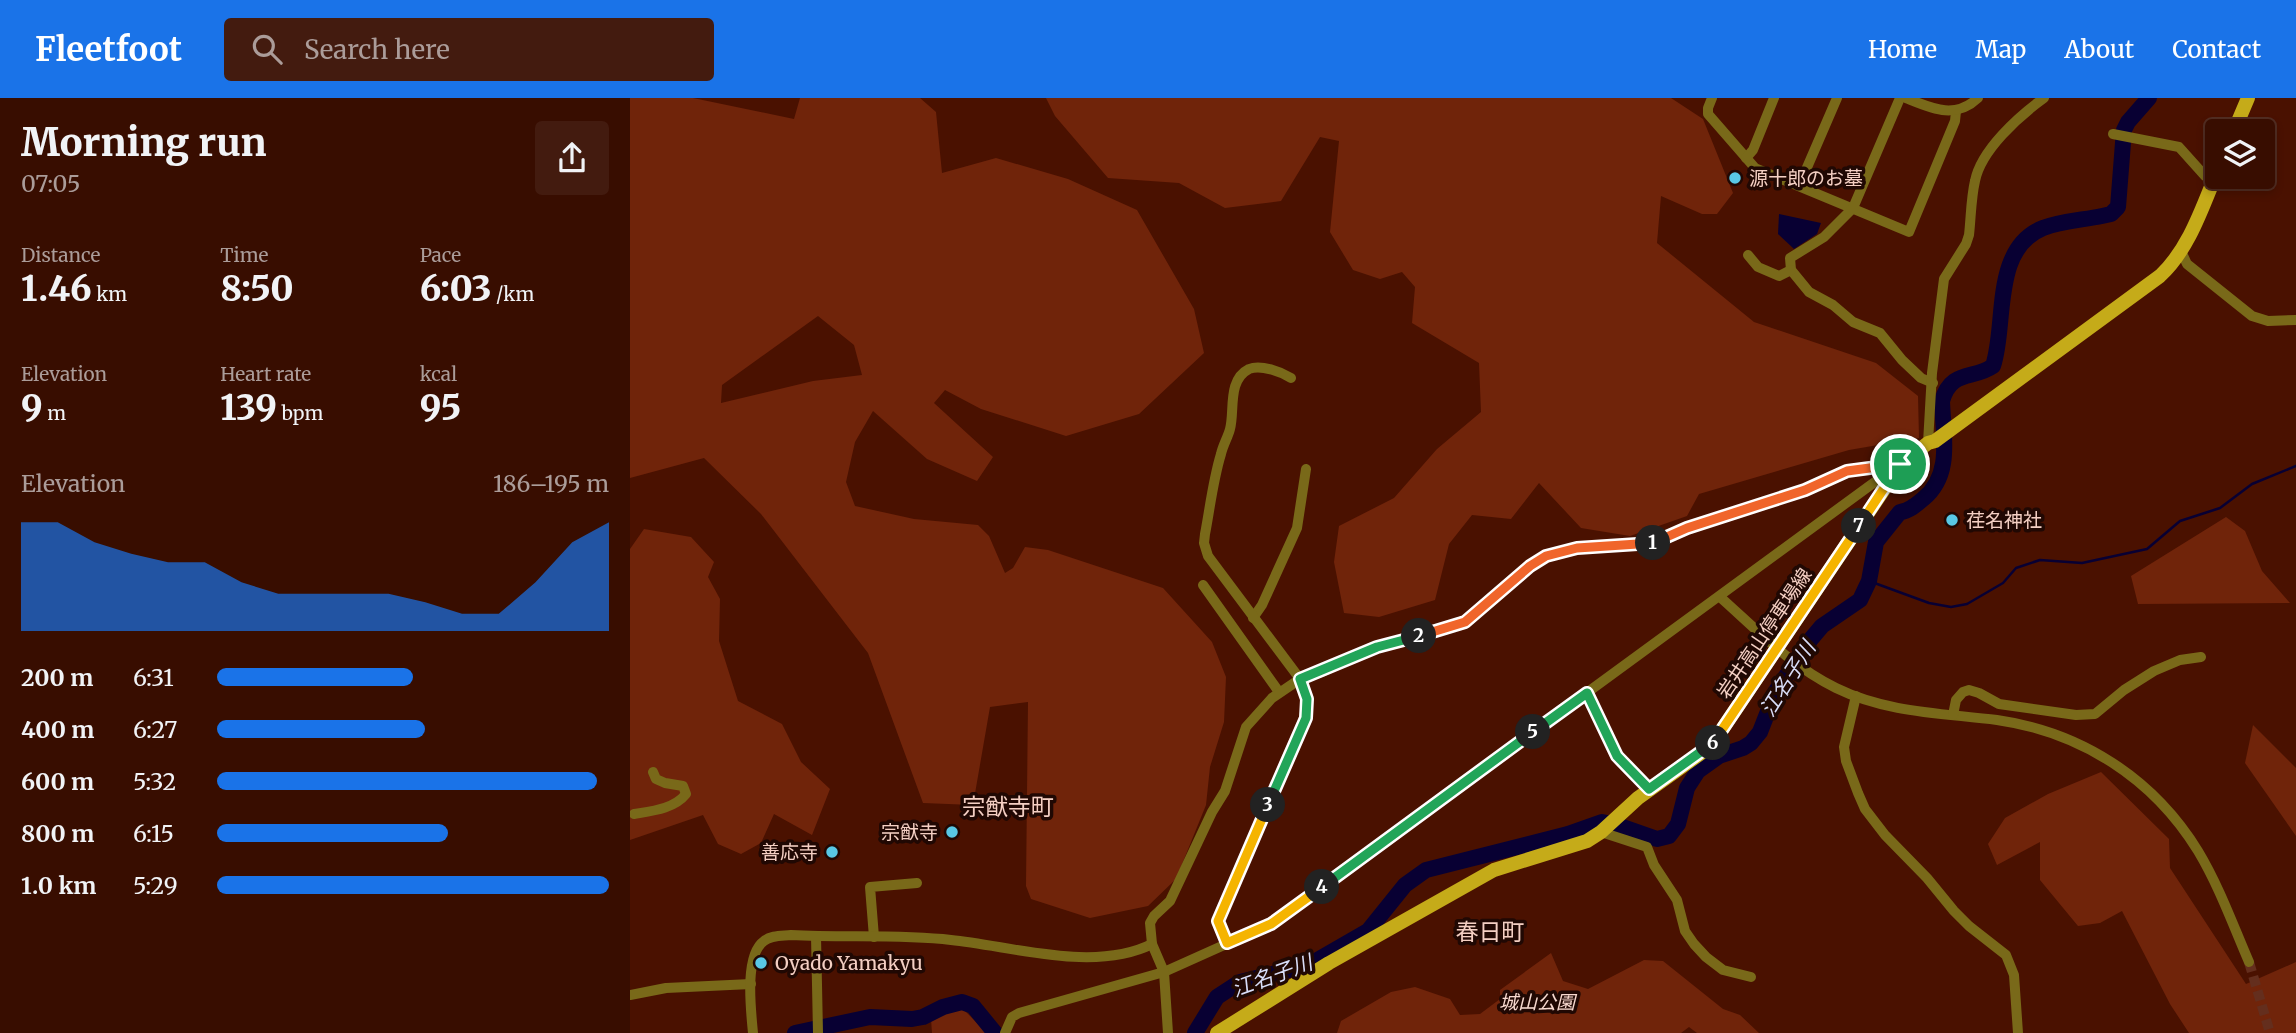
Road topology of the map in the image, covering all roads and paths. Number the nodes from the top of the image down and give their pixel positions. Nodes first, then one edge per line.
1 (1712, 98) edge
2 (1774, 98) edge
3 (1837, 98) edge
4 (1900, 98) edge
5 (1906, 98) edge
6 (1978, 98) edge
7 (2044, 98) edge
8 (2248, 98) edge
9 (1956, 111) junction
10 (2239, 119) edge
11 (2114, 134) dead end
12 (1746, 158) junction
13 (2205, 176) edge
14 (1800, 186) junction
15 (2210, 189) edge
16 (1853, 208) junction
17 (2181, 251) junction
18 (1748, 255) dead end
19 (1791, 270) junction
20 (2296, 320) edge
21 (1291, 378) dead end
22 (1933, 383) junction
23 (1932, 442) junction
24 (1900, 464) junction
25 (1306, 469) dead end
26 (1203, 585) dead end
27 (1720, 597) junction
28 (1253, 618) junction
29 (1776, 649) junction
30 (2201, 657) dead end
31 (1300, 679) junction
32 (1279, 692) junction
33 (1587, 693) junction
34 (1856, 696) junction
35 (1953, 715) junction
36 (653, 772) dead end
37 (1649, 789) junction
38 (634, 814) dead end
39 (1602, 831) junction
40 (917, 883) dead end
41 (816, 936) junction
42 (874, 937) junction
43 (1227, 943) junction
44 (1152, 944) junction
45 (2249, 962) tunnel mouth
46 (1164, 972) junction
47 (1751, 977) dead end
48 (751, 984) junction
49 (630, 995) edge
50 (753, 1033) edge
51 (818, 1033) edge
52 (1005, 1033) edge
53 (1168, 1033) edge
54 (1217, 1033) edge
55 (2018, 1033) edge

1 - 12 street
2 - 12 street
3 - 14 street
4 - 16 street
5 - 9 street
6 - 9 street
7 - 22 street
8 - 10 main road
9 - 16 street
11 - 13 street
12 - 14 street
14 - 16 street
15 - 17 main road, 岩井高山停車場線
16 - 19 street
17 - 20 street
17 - 23 main road, 岩井高山停車場線
18 - 19 street
19 - 22 street
21 - 28 street
22 - 23 street
23 - 24 main road, 岩井高山停車場線
24 - 27 street
24 - 29 main road, 岩井高山停車場線
24 - 31 street
25 - 28 street
26 - 32 street
27 - 29 street
27 - 33 street
28 - 31 street
29 - 34 street
29 - 37 main road, 岩井高山停車場線
30 - 35 street
31 - 32 street
31 - 43 street
32 - 44 street
33 - 37 street
33 - 43 street
34 - 35 street
34 - 55 street
35 - 45 street
36 - 38 street
37 - 39 main road, 岩井高山停車場線
39 - 47 street
39 - 54 main road, 岩井高山停車場線
40 - 42 street
41 - 42 street
41 - 48 street
41 - 51 street
42 - 44 street
43 - 46 street
44 - 46 street
46 - 52 street
46 - 53 street
48 - 49 street
48 - 50 street

